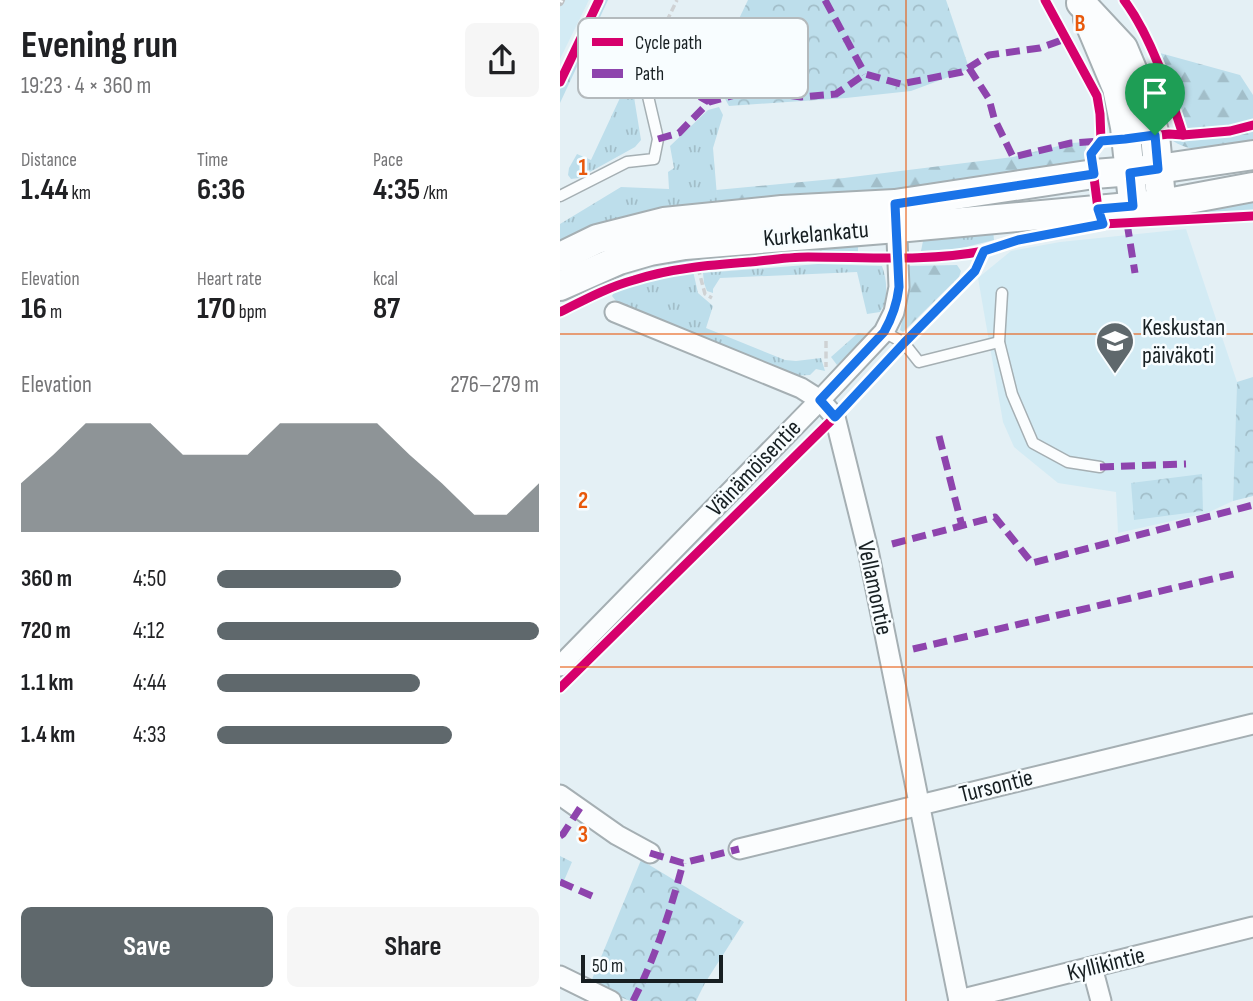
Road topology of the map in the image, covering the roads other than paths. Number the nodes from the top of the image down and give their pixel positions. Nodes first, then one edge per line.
1 (1081, 1) edge
2 (648, 98) edge
3 (1253, 155) edge
4 (1158, 169) junction
5 (1130, 173) junction
6 (1253, 187) edge
7 (560, 196) edge
8 (1162, 204) junction
9 (1133, 206) junction
10 (896, 216) junction
11 (561, 277) edge
12 (1002, 293) dead end
13 (615, 312) dead end
14 (884, 332) junction
15 (999, 342) junction
16 (820, 400) junction
17 (1100, 467) dead end
18 (560, 666) edge
19 (1253, 724) edge
20 (560, 795) edge
21 (918, 805) junction
22 (739, 849) dead end
23 (650, 853) dead end
24 (1253, 927) edge
25 (1093, 967) junction
26 (560, 976) edge
27 (600, 999) edge
28 (959, 1001) edge
29 (1101, 1001) edge

1 - 4 street
1 - 5 street
2 - 7 lane
3 - 4 street, Kurkelankatu
4 - 5 street, Kurkelankatu
4 - 8 street
5 - 9 street
5 - 10 street, Kurkelankatu
6 - 8 street, Kurkelankatu
8 - 9 street, Kurkelankatu
9 - 10 street, Kurkelankatu
10 - 11 street, Kurkelankatu
10 - 14 street, Väinämöisentie
12 - 15 lane
13 - 16 street, Vellamontie
14 - 15 lane
14 - 16 street, Väinämöisentie
15 - 17 lane
16 - 18 street, Väinämöisentie
16 - 21 street, Vellamontie
19 - 21 street, Tursontie
20 - 23 street
21 - 22 street, Tursontie
21 - 28 street, Vellamontie
24 - 25 street, Kyllikintie
25 - 28 street, Kyllikintie
25 - 29 street
26 - 27 street

